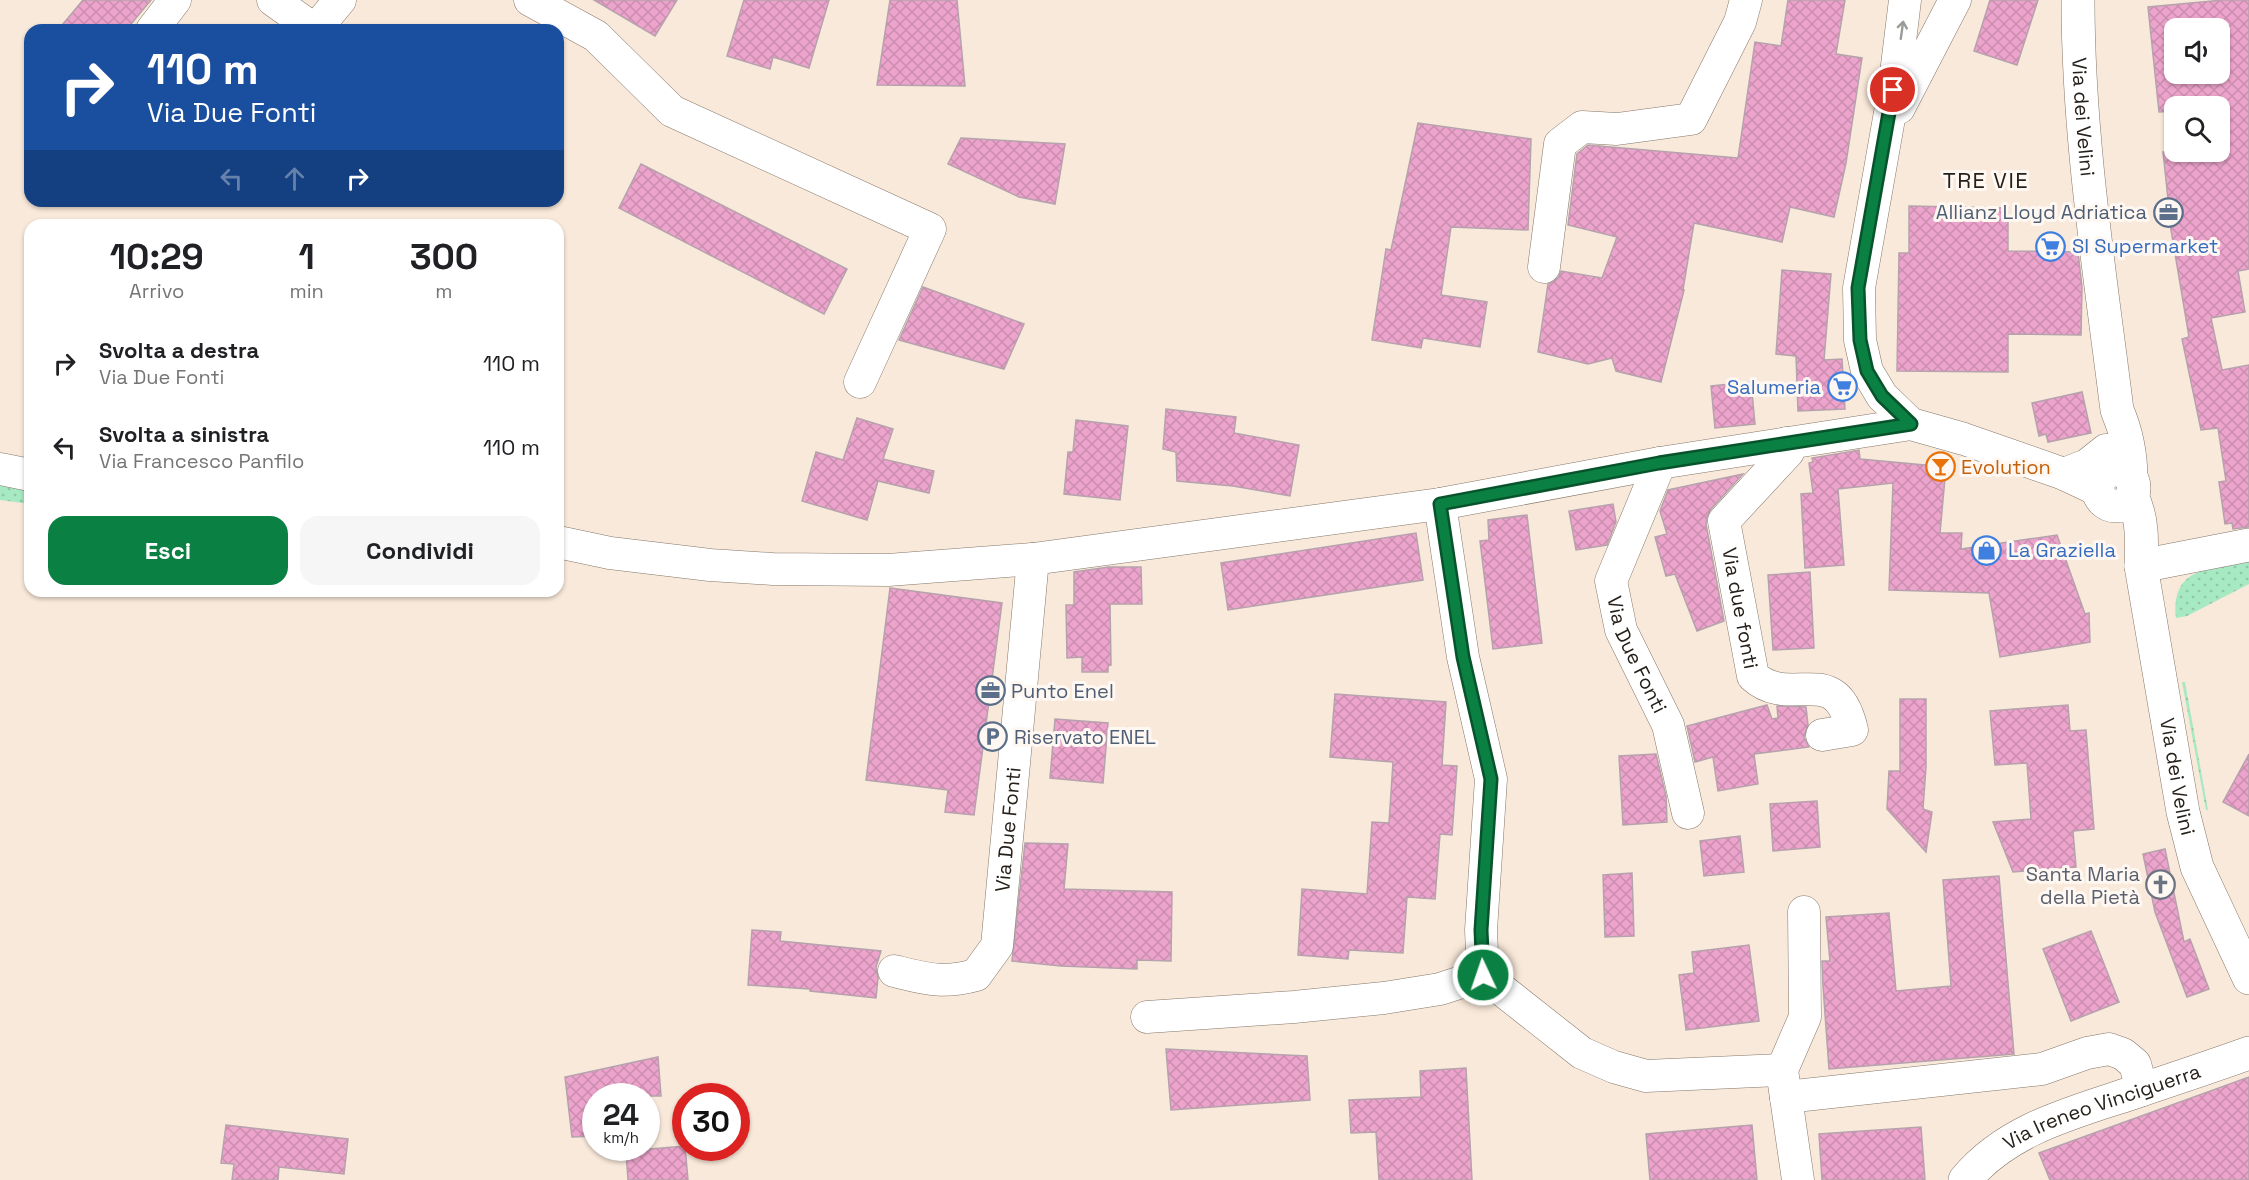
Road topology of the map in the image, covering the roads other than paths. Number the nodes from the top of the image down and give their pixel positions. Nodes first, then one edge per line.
1 (175, 0) edge
2 (273, 0) edge
3 (340, 0) edge
4 (530, 0) edge
5 (1746, 0) edge
6 (1905, 0) edge
7 (1955, 0) edge
8 (2078, 0) edge
9 (157, 24) edge
10 (307, 24) edge
11 (320, 24) edge
12 (1883, 145) junction
13 (1544, 267) dead end
14 (860, 382) dead end
15 (1911, 424) junction
16 (1786, 443) junction
17 (1659, 463) junction
18 (0, 469) edge
19 (24, 474) edge
20 (2113, 482) junction
21 (1440, 504) junction
22 (564, 543) edge
23 (2249, 545) edge
24 (1033, 559) junction
25 (2141, 566) junction
26 (1822, 735) dead end
27 (1688, 813) dead end
28 (1804, 912) dead end
29 (894, 971) dead end
30 (1483, 975) junction
31 (2249, 978) edge
32 (1147, 1017) dead end
33 (2249, 1053) edge
34 (1784, 1083) junction
35 (2142, 1090) junction
36 (1798, 1180) edge
37 (1965, 1180) edge

1 - 9 street
2 - 10 street
3 - 11 street
4 - 14 street
5 - 13 street
12 -> 6 street
7 - 12 street
8 - 20 street, Via dei Velini
12 - 15 street
15 - 16 street
15 - 20 street
16 - 17 street
16 - 26 street, Via due fonti
17 - 21 street
17 - 27 street, Via Due Fonti
18 - 19 street
20 - 25 street, Via dei Velini
21 - 24 street
21 - 30 street
22 - 24 street
23 - 25 street
24 - 29 street, Via Due Fonti
25 - 31 street, Via dei Velini
28 - 34 street
30 - 32 street
30 - 34 street
33 - 35 street, Via Ireneo Vinciguerra
34 - 35 street
34 - 36 street
35 - 37 street, Via Ireneo Vinciguerra

